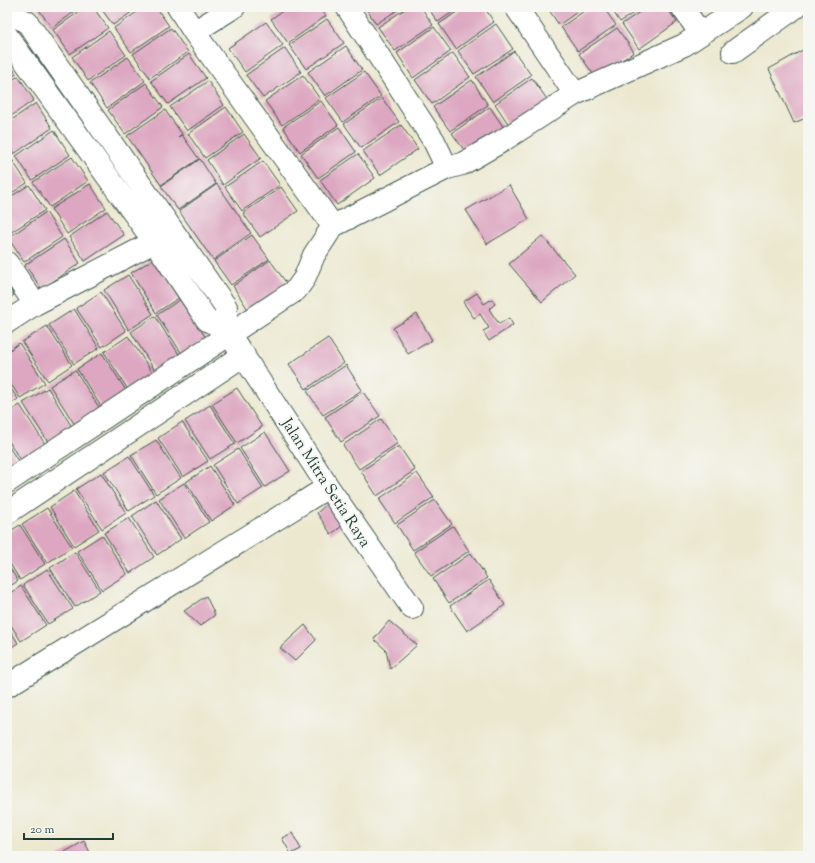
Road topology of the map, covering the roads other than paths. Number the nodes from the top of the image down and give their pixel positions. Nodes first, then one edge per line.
1 (178, 7) edge
2 (234, 7) edge
3 (347, 7) edge
4 (516, 7) edge
5 (682, 7) edge
6 (742, 7) edge
7 (796, 7) edge
8 (7, 12) edge
9 (27, 22) junction
10 (194, 32) junction
11 (701, 34) junction
12 (7, 37) edge
13 (733, 52) dead end
14 (575, 94) junction
15 (447, 168) junction
16 (333, 226) junction
17 (154, 242) junction
18 (7, 263) edge
19 (35, 304) junction
20 (7, 322) edge
21 (235, 341) junction
22 (7, 482) edge
23 (328, 487) junction
24 (7, 513) edge
25 (412, 608) dead end
26 (7, 686) edge

1 - 10 street
2 - 10 street
3 - 15 street
4 - 14 street
5 - 11 street
6 - 11 street
7 - 13 street
8 - 9 street
9 - 12 street
9 - 21 street
10 - 16 street
11 - 14 street
12 - 17 street
14 - 15 street
15 - 16 street
16 - 21 street
17 - 19 street
17 - 21 street
18 - 19 street
19 - 20 street
21 - 22 street
21 - 23 street, Jalan Mitra Setia Raya
21 - 24 street
23 - 25 street, Jalan Mitra Setia Raya
23 - 26 street

